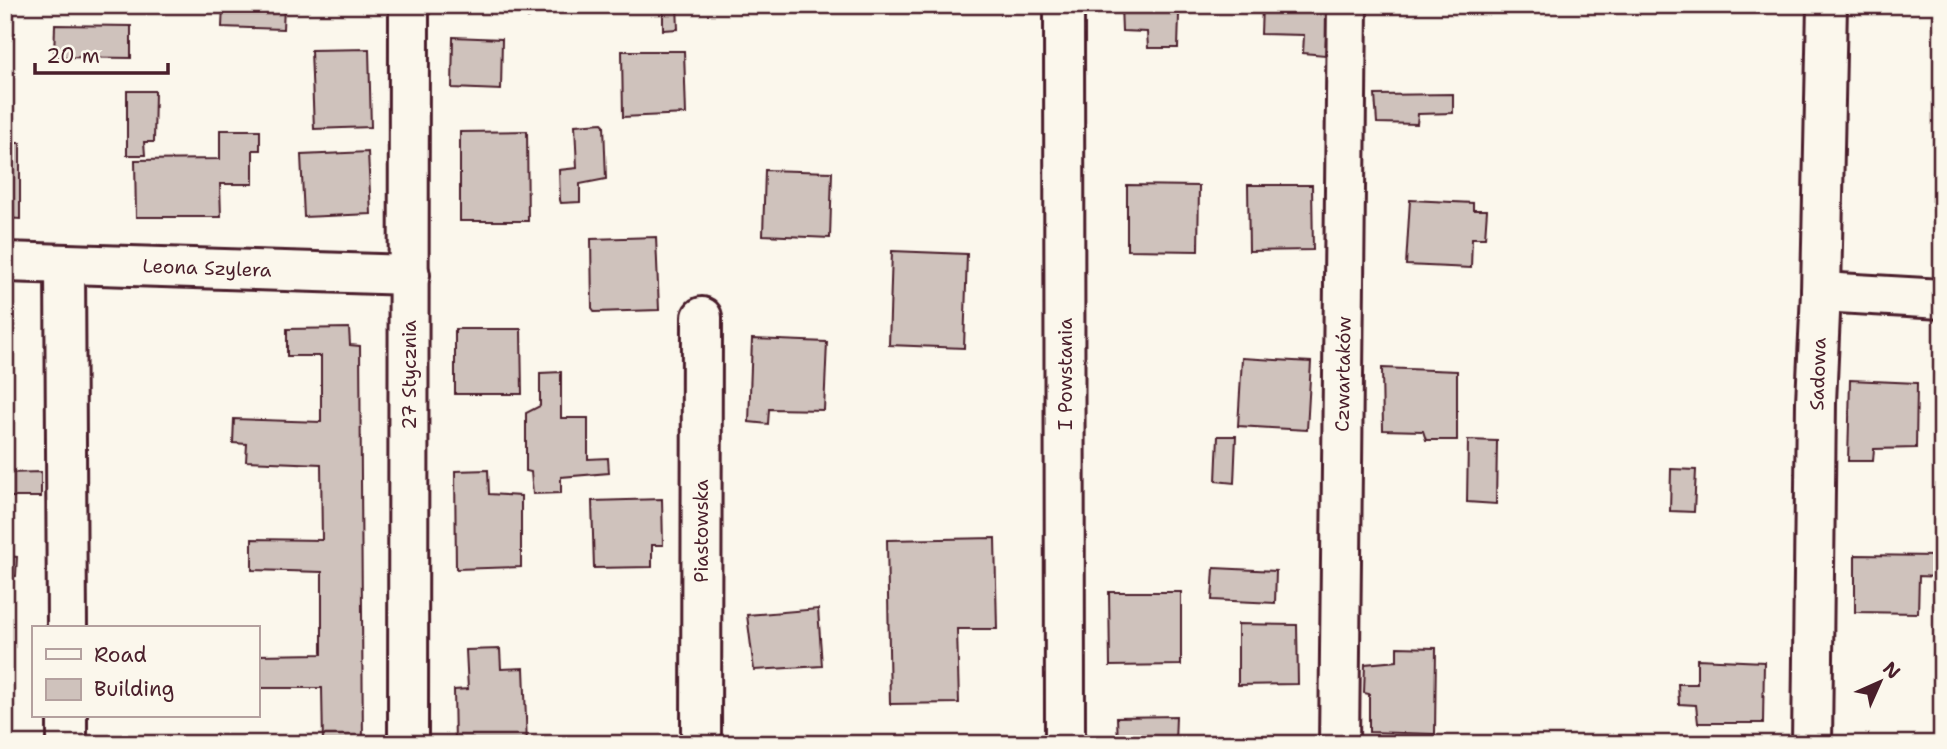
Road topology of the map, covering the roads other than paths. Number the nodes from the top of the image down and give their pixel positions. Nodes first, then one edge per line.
1 (409, 5) edge
2 (1064, 5) edge
3 (1348, 5) edge
4 (1827, 5) edge
5 (5, 262) edge
6 (65, 264) junction
7 (410, 275) junction
8 (1821, 292) junction
9 (1942, 299) edge
10 (702, 317) dead end
11 (67, 626) edge
12 (67, 718) edge
13 (67, 744) edge
14 (408, 744) edge
15 (701, 744) edge
16 (1065, 744) edge
17 (1339, 744) edge
18 (1812, 744) edge

1 - 7 street, 27 Stycznia
2 - 16 street, I Powstania
3 - 17 street, Czwartaków
4 - 8 street, Sadowa
5 - 6 street, Leona Szylera
6 - 7 street, Leona Szylera
6 - 11 street
7 - 14 street, 27 Stycznia
8 - 9 street
8 - 18 street, Sadowa
10 - 15 street, Piastowska
12 - 13 street

